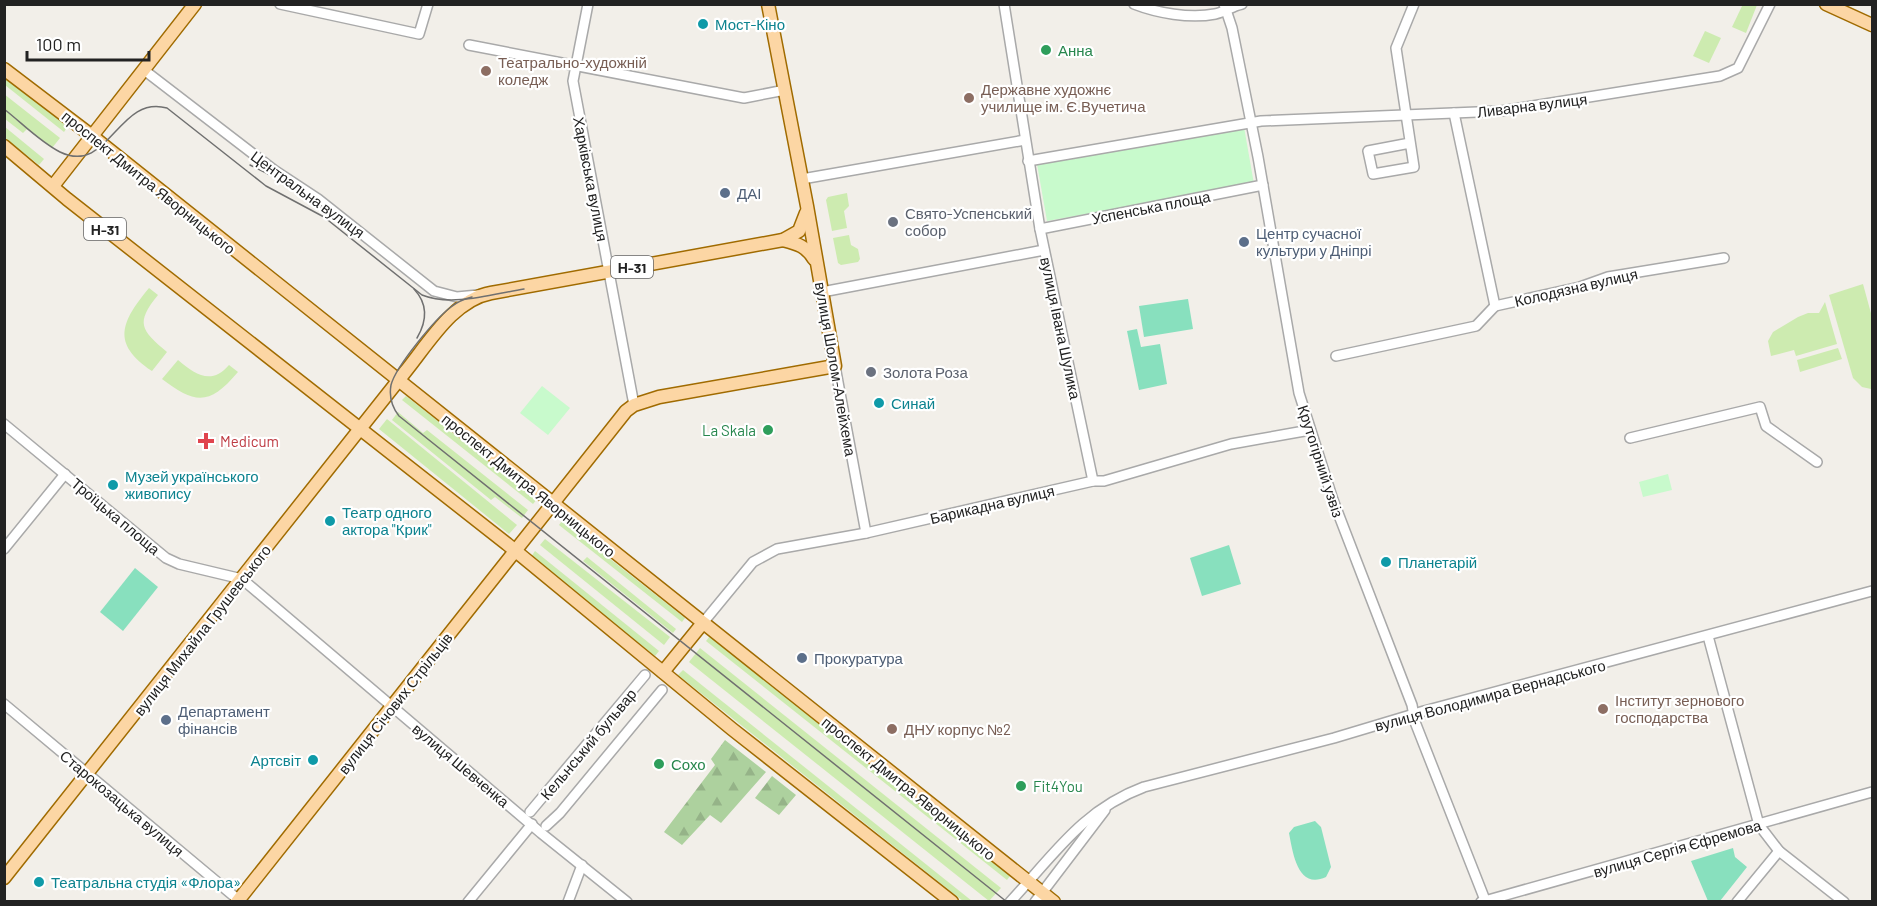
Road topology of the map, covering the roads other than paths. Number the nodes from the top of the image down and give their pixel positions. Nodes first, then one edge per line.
1 (195, 4) edge
2 (280, 4) edge
3 (588, 4) edge
4 (768, 4) edge
5 (1004, 4) edge
6 (1134, 4) edge
7 (1242, 4) edge
8 (1414, 4) edge
9 (1770, 4) edge
10 (1826, 4) edge
11 (1225, 8) edge
12 (427, 9) edge
13 (1872, 25) edge
14 (469, 45) dead end
15 (576, 66) junction
16 (4, 69) edge
17 (144, 70) junction
18 (784, 90) junction
19 (1454, 113) junction
20 (1406, 114) junction
21 (1251, 122) junction
22 (92, 136) junction
23 (1025, 140) junction
24 (1410, 143) junction
25 (4, 146) edge
26 (1029, 161) junction
27 (802, 178) junction
28 (1263, 185) junction
29 (53, 186) junction
30 (807, 206) junction
31 (1040, 229) junction
32 (783, 240) junction
33 (1044, 250) junction
34 (1724, 258) dead end
35 (817, 266) junction
36 (609, 272) junction
37 (822, 292) junction
38 (481, 295) junction
39 (1495, 306) junction
40 (1336, 356) dead end
41 (835, 366) junction
42 (398, 381) junction
43 (634, 405) junction
44 (4, 424) edge
45 (361, 429) junction
46 (1310, 429) junction
47 (1630, 438) dead end
48 (1817, 462) dead end
49 (65, 474) junction
50 (1093, 481) junction
51 (553, 504) junction
52 (866, 533) junction
53 (4, 549) edge
54 (516, 552) junction
55 (242, 579) junction
56 (1872, 591) edge
57 (702, 624) junction
58 (1708, 636) junction
59 (663, 672) junction
60 (645, 675) dead end
61 (662, 690) dead end
62 (4, 704) edge
63 (392, 707) junction
64 (1414, 714) junction
65 (88, 774) junction
66 (1872, 792) edge
67 (1110, 803) junction
68 (530, 812) dead end
69 (532, 824) junction
70 (1759, 825) junction
71 (546, 826) dead end
72 (1779, 851) junction
73 (582, 865) junction
74 (4, 878) edge
75 (1028, 882) junction
76 (1039, 897) edge
77 (239, 901) edge
78 (1483, 901) edge
79 (468, 902) edge
80 (568, 902) edge
81 (627, 902) edge
82 (952, 902) edge
83 (1010, 902) edge
84 (1053, 902) edge
85 (1737, 902) edge
86 (1844, 902) edge

1 - 17 main road
2 - 12 street
3 - 15 street, Харківська вулиця
4 - 18 main road, вулиця Шолом-Алейхема
5 - 23 street, вулиця Івана Шулика
6 - 11 street
7 - 11 street
8 - 20 street
9 - 19 street, Ливарна вулиця
10 - 13 main road
11 - 21 street, Крутогірний узвіз
14 - 15 street
15 - 18 street
15 - 36 street, Харківська вулиця
16 - 22 main road, проспект Дмитра Яворницького
17 - 22 main road
17 - 38 street, Центральна вулиця
18 - 27 main road, вулиця Шолом-Алейхема
19 - 20 street, Ливарна вулиця
19 - 39 street
20 - 21 street, Ливарна вулиця
20 - 24 street
21 - 26 street
21 - 28 street, Крутогірний узвіз
22 - 29 main road
22 - 42 main road, проспект Дмитра Яворницького
23 - 26 street, вулиця Івана Шулика
23 - 27 street
24 - 24 street
25 - 29 main road, Н-31
26 - 31 street, вулиця Івана Шулика
27 - 30 main road, вулиця Шолом-Алейхема
28 - 31 street, Успенська площа
28 - 46 street, Крутогірний узвіз
29 - 45 main road, Н-31
30 - 32 main road
30 - 35 main road, вулиця Шолом-Алейхема
31 - 33 street, вулиця Івана Шулика
32 - 35 main road
32 - 36 main road, Н-31
33 - 37 street
33 - 50 street, вулиця Івана Шулика
34 - 39 street, Колодязна вулиця
35 - 37 main road, вулиця Шолом-Алейхема
36 - 38 main road, Н-31
36 - 43 street, Харківська вулиця
37 - 41 main road, вулиця Шолом-Алейхема
38 - 42 main road, Н-31
39 - 40 street
41 - 43 main road
41 - 52 street, вулиця Шолом-Алейхема
42 - 45 main road, вулиця Михайла Грушевського
42 - 51 main road, проспект Дмитра Яворницького
43 - 51 main road
44 - 49 street, Троїцька площа
45 - 54 main road, Н-31
45 - 55 main road, вулиця Михайла Грушевського
46 - 50 street, Барикадна вулиця
46 - 64 street, Крутогірний узвіз
47 - 48 street
49 - 53 street
49 - 55 street, Троїцька площа
50 - 52 street, Барикадна вулиця
51 - 54 main road, вулиця Січових Стрільців
51 - 57 main road, проспект Дмитра Яворницького
52 - 57 street, Барикадна вулиця
54 - 59 main road
54 - 63 main road, вулиця Січових Стрільців
55 - 63 street, вулиця Шевченка
55 - 65 main road, вулиця Михайла Грушевського
56 - 58 street, вулиця Володимира Вернадського
57 - 59 main road
57 - 75 main road, проспект Дмитра Яворницького
58 - 64 street, вулиця Володимира Вернадського
58 - 70 street
59 - 82 main road
60 - 68 street, Кельнський бульвар
61 - 71 street, Кельнський бульвар
62 - 65 street, Старокозацька вулиця
63 - 69 street, вулиця Шевченка
63 - 77 main road, вулиця Січових Стрільців
64 - 67 street, вулиця Володимира Вернадського
64 - 78 street, Крутогірний узвіз
65 - 74 main road, вулиця Михайла Грушевського
65 - 77 street, Старокозацька вулиця
66 - 70 street, вулиця Сергія Єфремова
67 - 75 street, вулиця Володимира Вернадського
67 - 76 street, вулиця Володимира Вернадського
69 - 73 street, вулиця Шевченка
69 - 79 street
70 - 72 street
70 - 78 street, вулиця Сергія Єфремова
72 - 85 street
72 - 86 street
73 - 80 street
73 - 81 street, вулиця Шевченка
75 - 76 main road, проспект Дмитра Яворницького
75 - 83 street, вулиця Володимира Вернадського
76 - 84 main road, проспект Дмитра Яворницького

